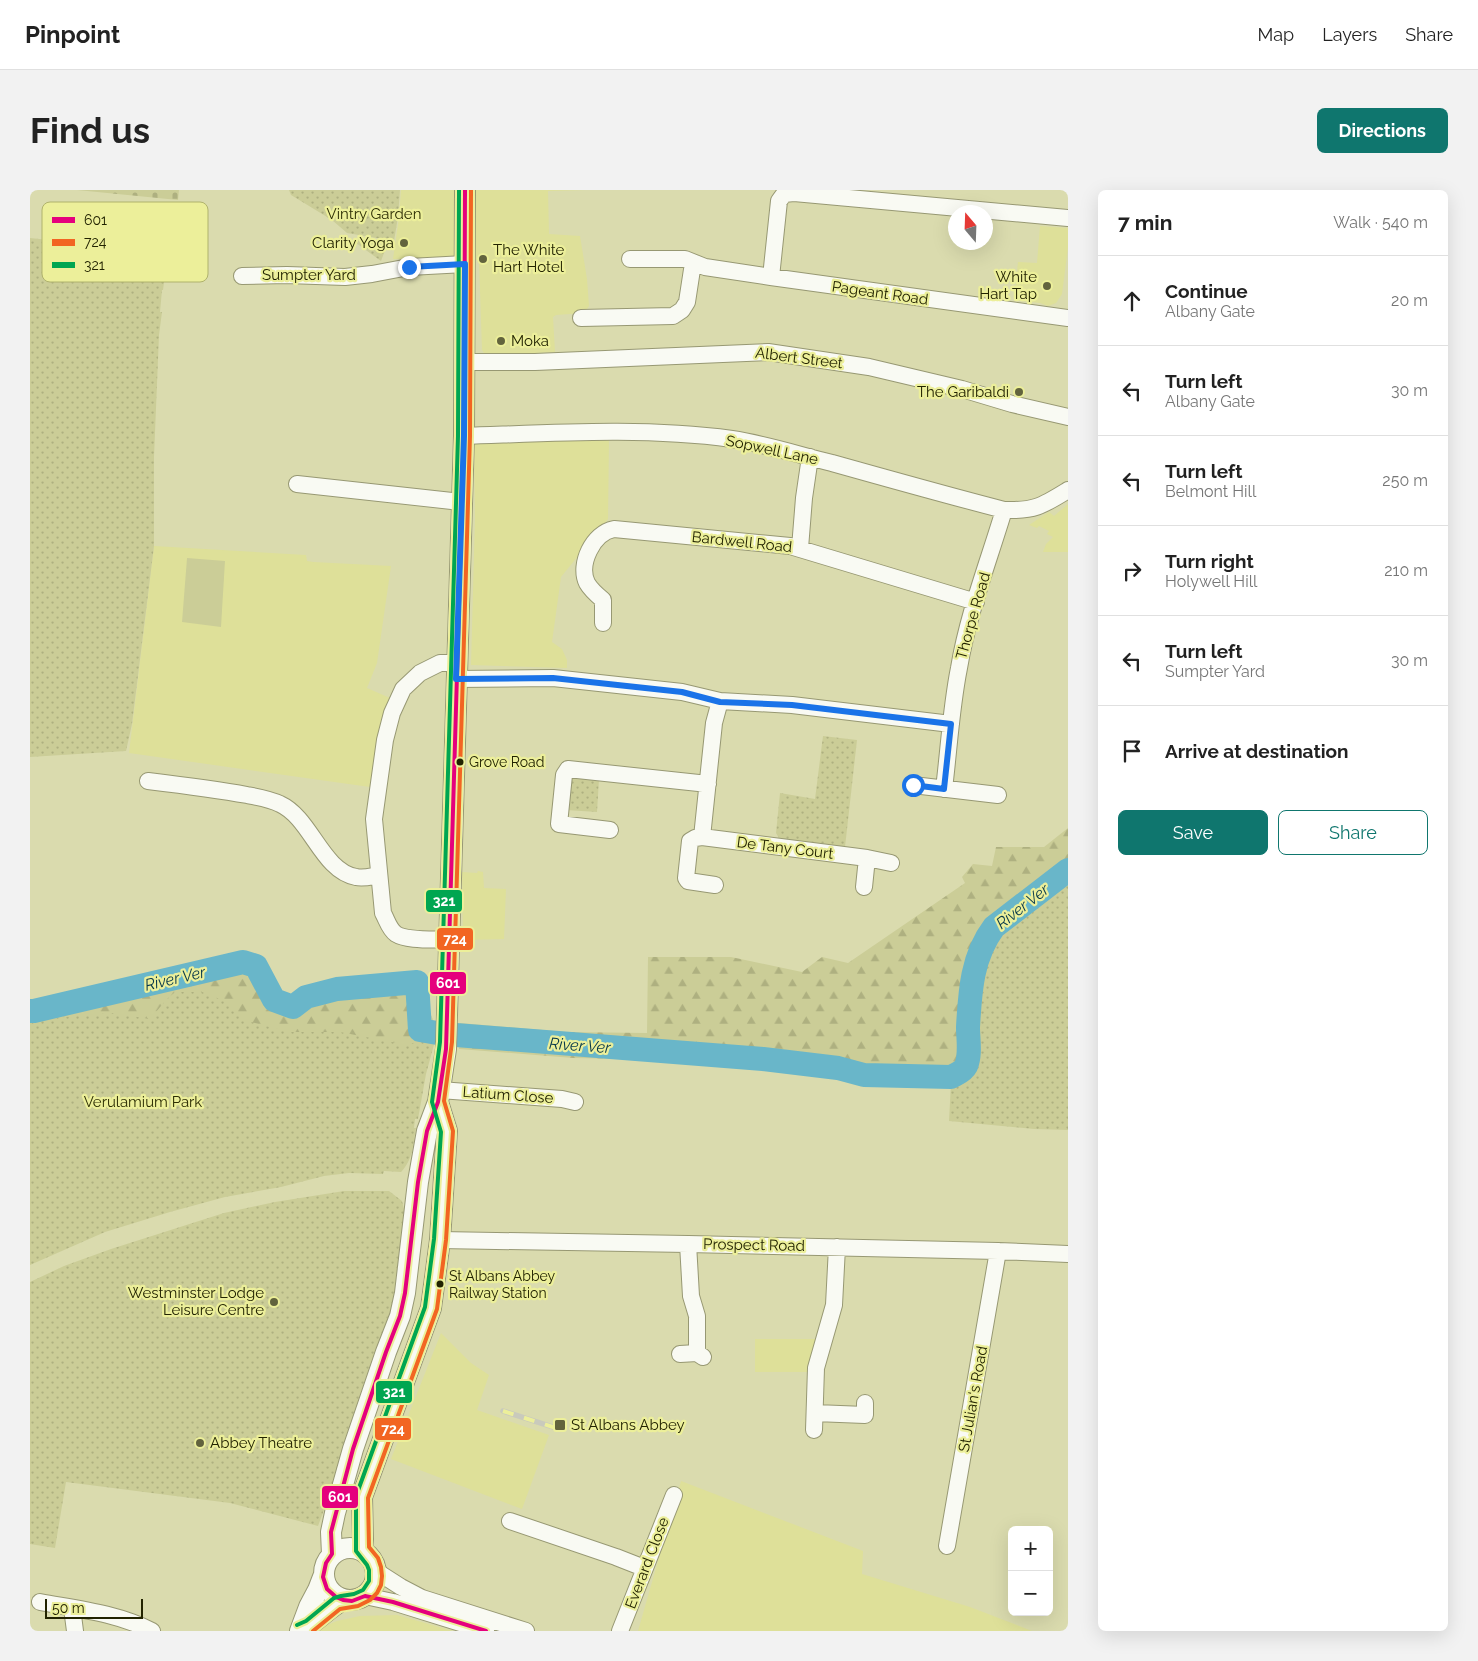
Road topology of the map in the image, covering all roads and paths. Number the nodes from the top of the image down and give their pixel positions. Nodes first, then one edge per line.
1 (465, 190) edge
2 (1068, 218) edge
3 (630, 259) dead end
4 (693, 263) junction
5 (465, 264) junction
6 (242, 276) dead end
7 (771, 277) junction
8 (581, 318) dead end
9 (1068, 318) edge
10 (464, 362) junction
11 (1068, 418) edge
12 (464, 436) junction
13 (810, 457) junction
14 (297, 484) dead end
15 (1068, 490) edge
16 (461, 502) junction
17 (1004, 510) junction
18 (800, 548) junction
19 (976, 602) junction
20 (603, 623) dead end
21 (457, 671) junction
22 (720, 702) junction
23 (951, 724) junction
24 (148, 781) dead end
25 (708, 784) junction
26 (913, 785) dead end
27 (944, 789) junction
28 (998, 795) dead end
29 (610, 830) dead end
30 (702, 837) junction
31 (868, 858) junction
32 (891, 862) dead end
33 (379, 875) junction
34 (715, 885) dead end
35 (864, 887) dead end
36 (449, 940) junction
37 (439, 1096) junction
38 (575, 1102) dead end
39 (413, 1236) junction
40 (440, 1240) junction
41 (688, 1244) junction
42 (837, 1248) junction
43 (998, 1251) junction
44 (1068, 1254) edge
45 (693, 1354) dead end
46 (865, 1403) dead end
47 (814, 1413) junction
48 (814, 1430) dead end
49 (674, 1495) dead end
50 (508, 1522) dead end
51 (947, 1546) dead end
52 (362, 1550) junction
53 (332, 1554) junction
54 (644, 1568) junction
55 (376, 1571) junction
56 (323, 1577) junction
57 (366, 1596) junction
58 (343, 1600) junction
59 (40, 1602) dead end
60 (72, 1608) junction
61 (75, 1631) edge
62 (152, 1631) edge
63 (300, 1631) edge
64 (486, 1631) edge
65 (526, 1631) edge
66 (620, 1631) edge

1 - 5 main road
2 - 7 street
3 - 4 street, Pageant Road
4 - 7 street, Pageant Road
4 - 8 street
5 - 6 street, Sumpter Yard
5 - 10 main road
7 - 9 street, Pageant Road
10 - 11 street, Albert Street
10 - 12 main road
12 - 13 street, Sopwell Lane
12 - 16 main road
13 - 17 street, Sopwell Lane
13 - 18 street
14 - 16 street
15 - 17 street, Sopwell Lane
16 - 21 main road
17 - 19 street, Thorpe Road
18 - 19 street, Bardwell Road
18 - 20 street, Bardwell Road
19 - 23 street, Thorpe Road
21 - 22 street
21 - 33 street
21 - 36 main road
22 - 23 street
22 - 25 street
23 - 27 street, Thorpe Road
24 - 33 street
25 - 29 street
25 - 30 street
26 - 27 street
27 - 28 street
30 - 31 street, De Tany Court
30 - 34 street
31 - 32 street, De Tany Court
31 - 35 street
33 - 36 street
36 - 37 main road
37 - 38 street, Latium Close
37 - 39 main road
37 - 40 main road
39 - 40 main road
39 - 53 main road
40 - 41 street, Prospect Road
40 - 52 main road
41 - 42 street, Prospect Road
41 - 45 street
42 - 43 street, Prospect Road
42 - 47 street
43 - 44 street, Prospect Road
43 - 51 street, St Julian's Road
46 - 47 street
47 - 48 street
49 - 54 street, Everard Close
50 - 54 street
52 - 53 main road
52 - 55 main road
53 - 56 main road
54 - 66 street, Everard Close
55 - 57 main road
55 - 65 street
56 - 58 main road
56 - 63 main road
57 - 58 main road
57 - 64 street
58 - 63 main road
59 - 60 street
60 - 61 street
60 - 62 street

